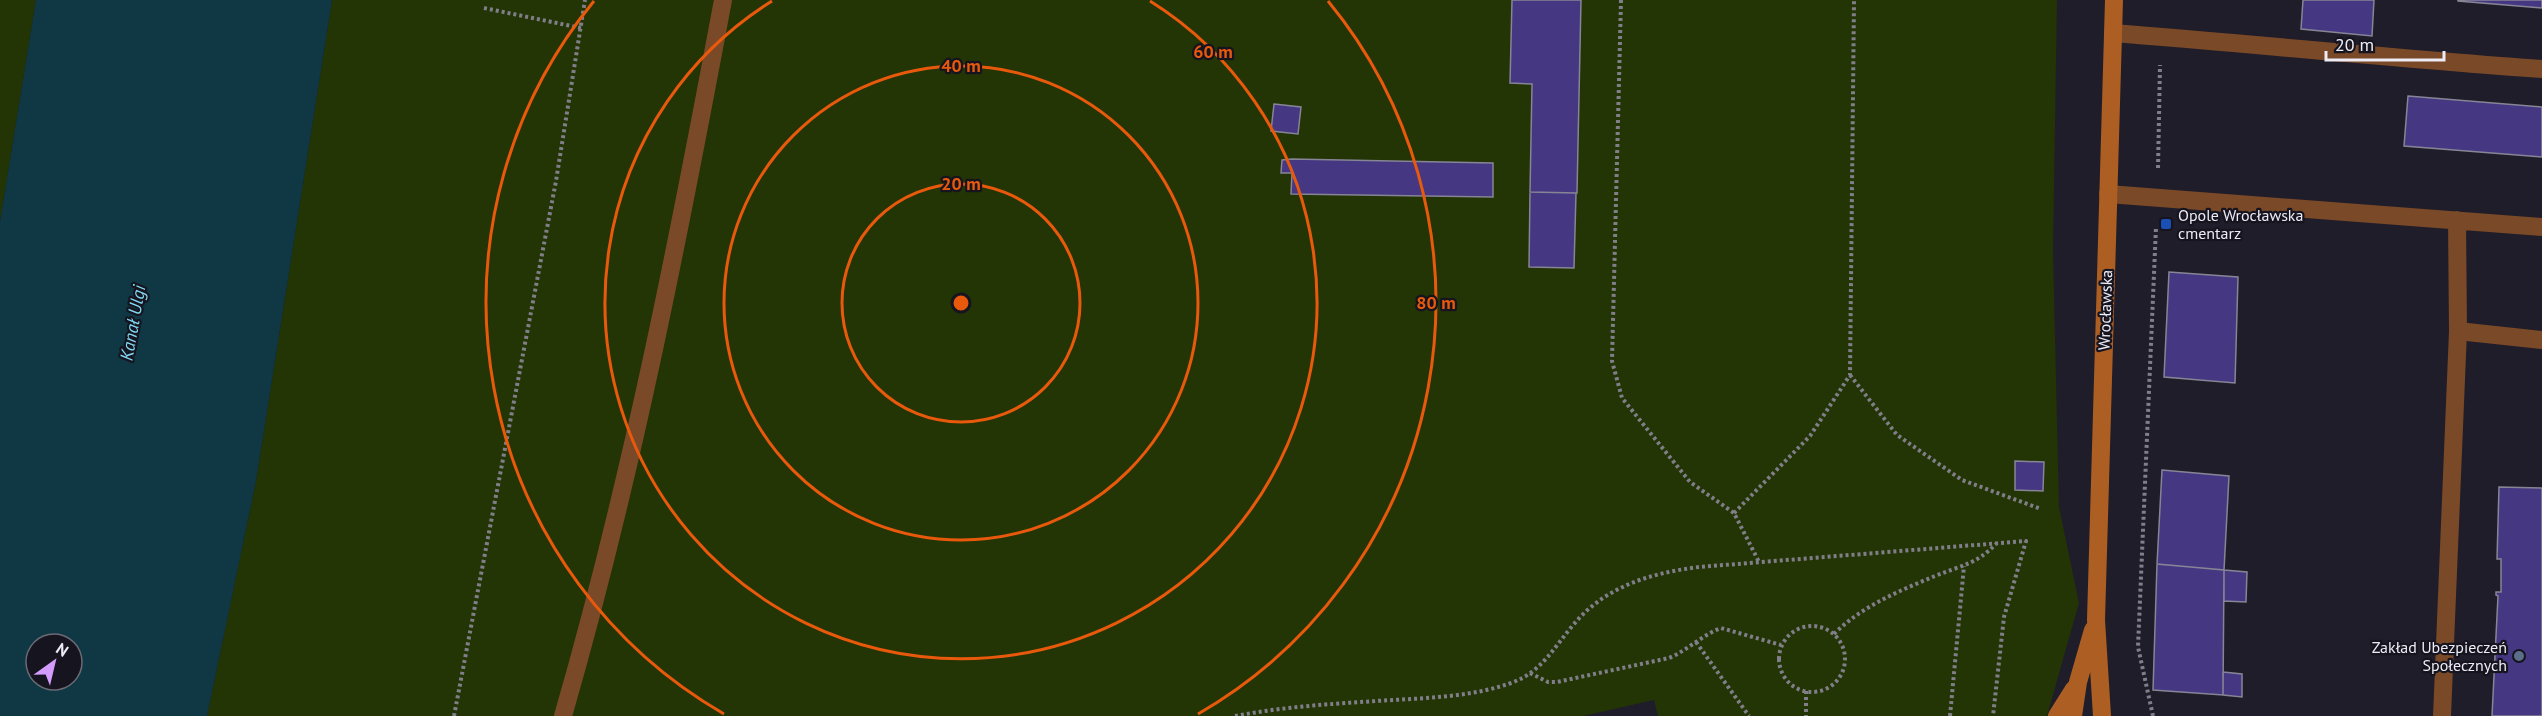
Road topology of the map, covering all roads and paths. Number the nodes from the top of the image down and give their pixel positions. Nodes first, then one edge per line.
1 (585, 0) edge
2 (723, 0) edge
3 (1622, 0) edge
4 (1854, 0) edge
5 (2114, 0) edge
6 (484, 8) dead end
7 (581, 28) junction
8 (2113, 33) junction
9 (2160, 37) junction
10 (2542, 69) edge
11 (2108, 194) junction
12 (2157, 196) junction
13 (2457, 220) junction
14 (2542, 226) edge
15 (2458, 331) junction
16 (2542, 340) edge
17 (1850, 375) junction
18 (2041, 509) dead end
19 (1734, 513) junction
20 (1997, 543) junction
21 (1759, 562) junction
22 (1964, 566) junction
23 (2096, 620) junction
24 (1834, 634) junction
25 (1696, 642) junction
26 (1781, 645) junction
27 (1530, 673) junction
28 (2078, 682) junction
29 (1806, 691) junction
30 (2102, 707) edge
31 (454, 716) edge
32 (563, 716) edge
33 (1235, 716) edge
34 (1749, 716) edge
35 (1806, 716) edge
36 (1950, 716) edge
37 (1993, 716) edge
38 (2057, 716) edge
39 (2073, 716) edge
40 (2109, 716) edge
41 (2153, 716) edge
42 (2442, 716) edge

1 - 7 path
2 - 32 street
3 - 19 path
4 - 17 path
5 - 8 main road, Wrocławska
6 - 7 path
7 - 31 path
8 - 9 street
8 - 11 main road, Wrocławska
9 - 10 street
9 - 12 path
11 - 12 street
11 - 23 main road, Wrocławska
12 - 13 street
12 - 41 path
13 - 14 street
13 - 15 street
15 - 16 street
15 - 42 street
17 - 18 path
17 - 19 path
19 - 21 path
20 - 21 path
20 - 22 path
20 - 37 path
21 - 27 path
22 - 24 path
22 - 36 path
23 - 28 main road, Wrocławska
23 - 30 main road, Wrocławska
24 - 26 path
24 - 29 path
25 - 26 path
25 - 27 path
25 - 34 path
26 - 29 path
27 - 33 path
28 - 38 main road
28 - 39 main road, Wrocławska
29 - 35 path
30 - 40 main road, Wrocławska

